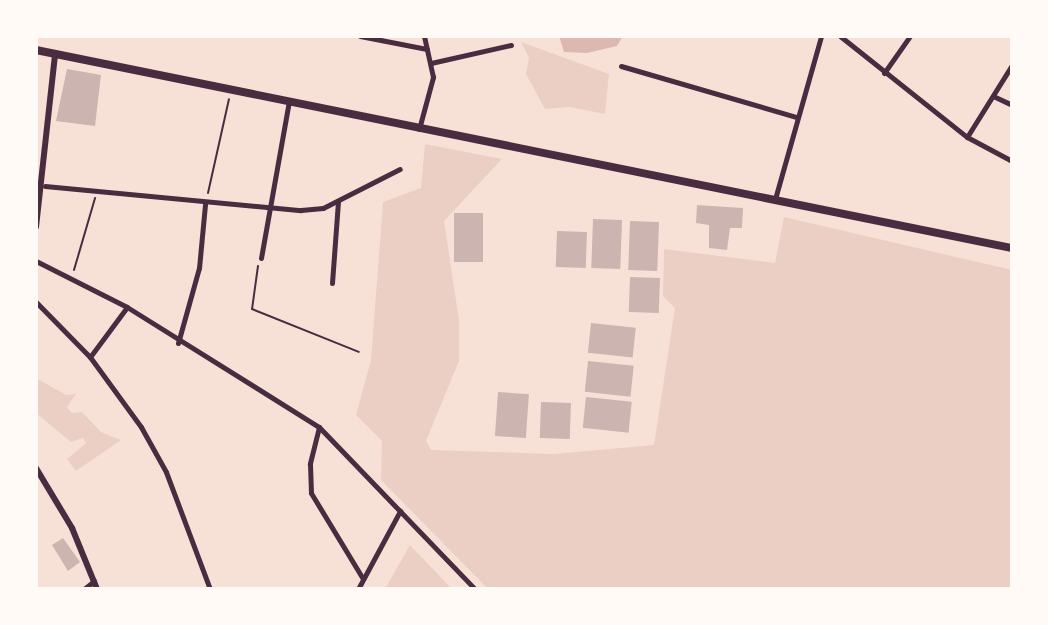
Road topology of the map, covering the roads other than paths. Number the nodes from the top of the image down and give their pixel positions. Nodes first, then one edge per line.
1 (360, 36) edge
2 (424, 36) edge
3 (821, 36) edge
4 (840, 36) edge
5 (910, 36) edge
6 (511, 45) dead end
7 (427, 49) junction
8 (36, 50) edge
9 (55, 54) junction
10 (431, 63) junction
11 (1012, 65) edge
12 (621, 66) dead end
13 (884, 73) junction
14 (993, 96) junction
15 (289, 101) junction
16 (1012, 105) edge
17 (796, 117) junction
18 (419, 129) junction
19 (967, 137) junction
20 (1012, 161) edge
21 (400, 169) dead end
22 (45, 186) junction
23 (775, 199) junction
24 (338, 201) junction
25 (39, 203) edge
26 (205, 204) junction
27 (266, 208) junction
28 (36, 227) edge
29 (1012, 248) edge
30 (261, 258) road end
31 (36, 261) edge
32 (332, 283) dead end
33 (36, 302) edge
34 (127, 307) junction
35 (178, 343) junction
36 (90, 357) junction
37 (320, 427) junction
38 (36, 468) edge
39 (400, 511) junction
40 (363, 579) junction
41 (94, 582) junction
42 (84, 589) edge
43 (97, 589) edge
44 (210, 589) edge
45 (358, 589) edge
46 (475, 589) edge

1 - 7 street
2 - 7 street
3 - 17 street
4 - 13 street
5 - 13 street
6 - 10 street
7 - 10 street
8 - 9 main road
9 - 15 main road
9 - 22 street
10 - 18 street
11 - 14 street
12 - 17 street
13 - 19 street
14 - 16 street
14 - 19 street
15 - 18 main road
15 - 27 street
17 - 23 street
18 - 23 main road
19 - 20 street
21 - 24 street
22 - 25 street
22 - 26 street
23 - 29 main road
24 - 27 street
24 - 32 street
25 - 28 street
26 - 27 street
26 - 35 street
27 - 30 street
31 - 34 street
33 - 36 street
34 - 35 street
34 - 36 street
35 - 37 street
36 - 44 street
37 - 39 street
37 - 40 street
38 - 41 street
39 - 40 street
39 - 46 street
40 - 45 street
41 - 42 street
41 - 43 street

